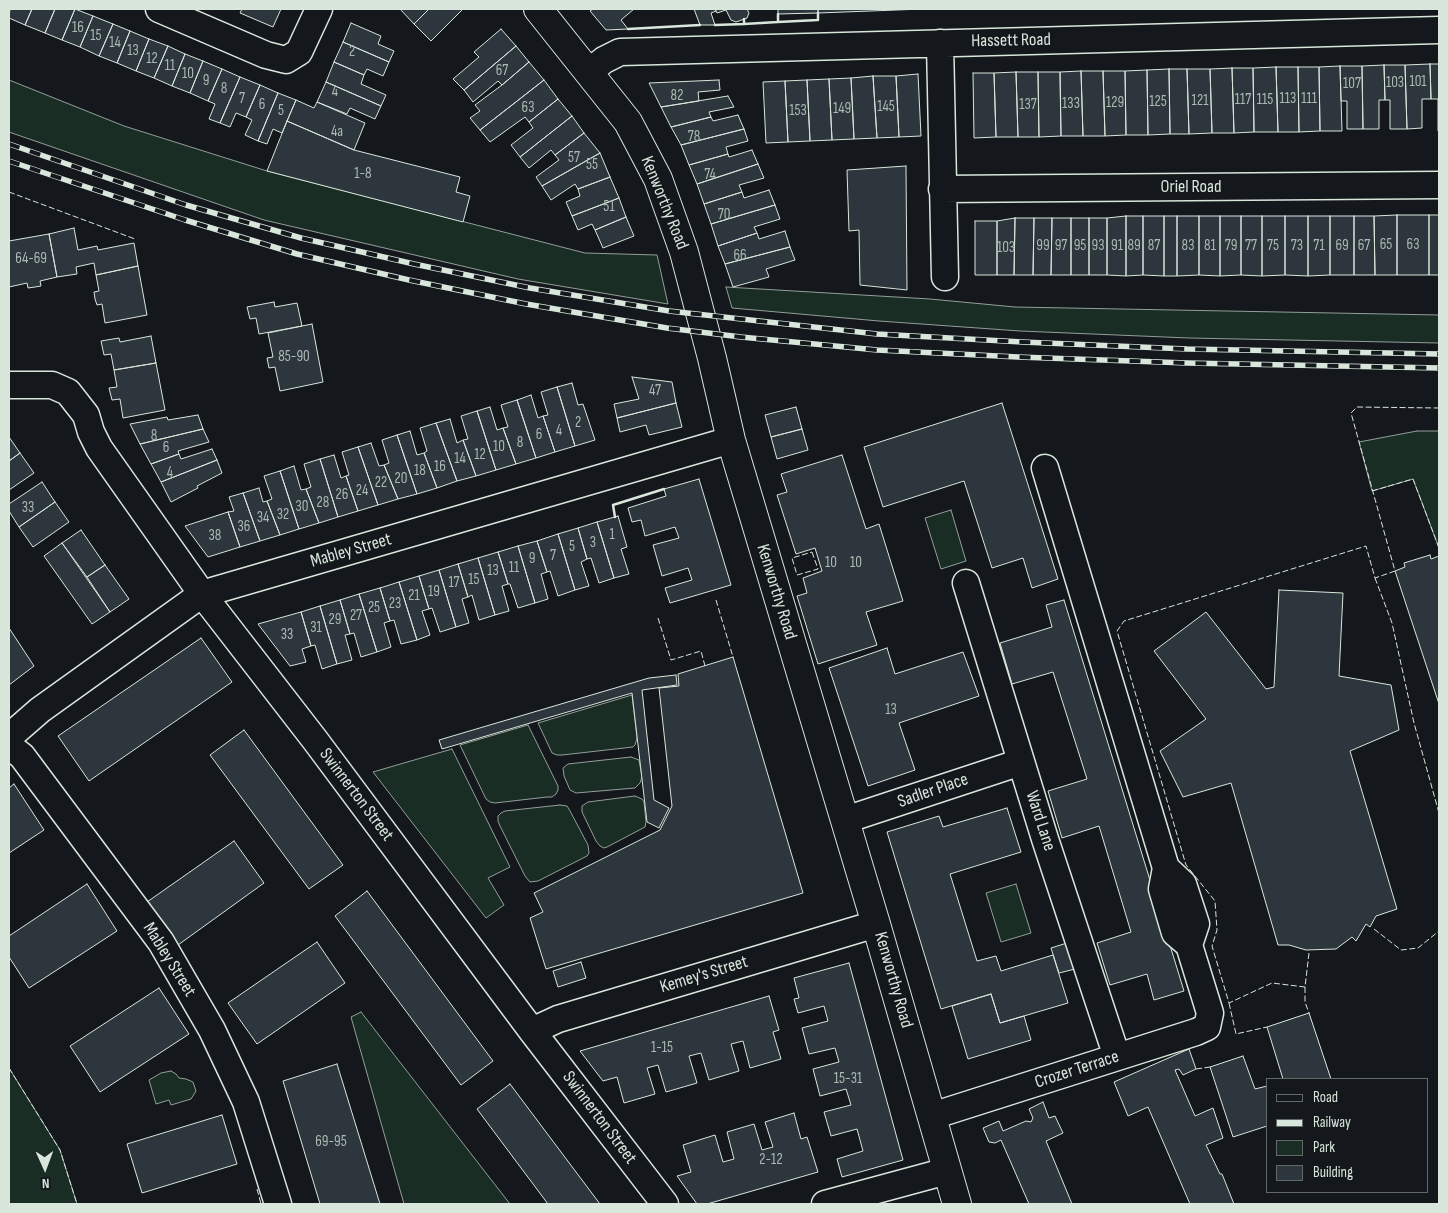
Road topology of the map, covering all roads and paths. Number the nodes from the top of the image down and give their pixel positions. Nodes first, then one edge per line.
1 (159, 9) edge
2 (319, 9) edge
3 (538, 9) edge
4 (1439, 30) edge
5 (940, 42) junction
6 (589, 72) junction
7 (1439, 185) edge
8 (942, 189) junction
9 (945, 277) dead end
10 (9, 385) edge
11 (731, 440) junction
12 (1045, 468) dead end
13 (966, 583) dead end
14 (202, 594) junction
15 (9, 737) edge
16 (9, 746) edge
17 (1021, 762) junction
18 (845, 820) junction
19 (876, 924) junction
20 (532, 1031) junction
21 (1116, 1057) junction
22 (932, 1116) junction
23 (947, 1171) junction
24 (278, 1204) edge
25 (665, 1204) edge
26 (825, 1204) edge
27 (958, 1204) edge

1 - 2 street
3 - 6 highway, Kenworthy Road
4 - 5 street, Hassett Road
5 - 6 street, Hassett Road
5 - 8 street
6 - 11 highway, Kenworthy Road
7 - 8 street, Oriel Road
8 - 9 street
10 - 14 street, Swinnerton Street
11 - 14 street, Mabley Street
11 - 18 highway, Kenworthy Road
12 - 21 street, Crozer Terrace
13 - 17 street, Ward Lane
14 - 15 street, Mabley Street
14 - 20 street, Swinnerton Street
16 - 24 street, Mabley Street
17 - 18 street, Sadler Place
17 - 21 street, Ward Lane
18 - 19 highway, Kenworthy Road
19 - 20 street, Kemey's Street
19 - 22 highway, Kenworthy Road
20 - 25 street, Swinnerton Street
21 - 22 street, Crozer Terrace
22 - 23 highway, Kenworthy Road
23 - 26 street
23 - 27 highway, Kenworthy Road

